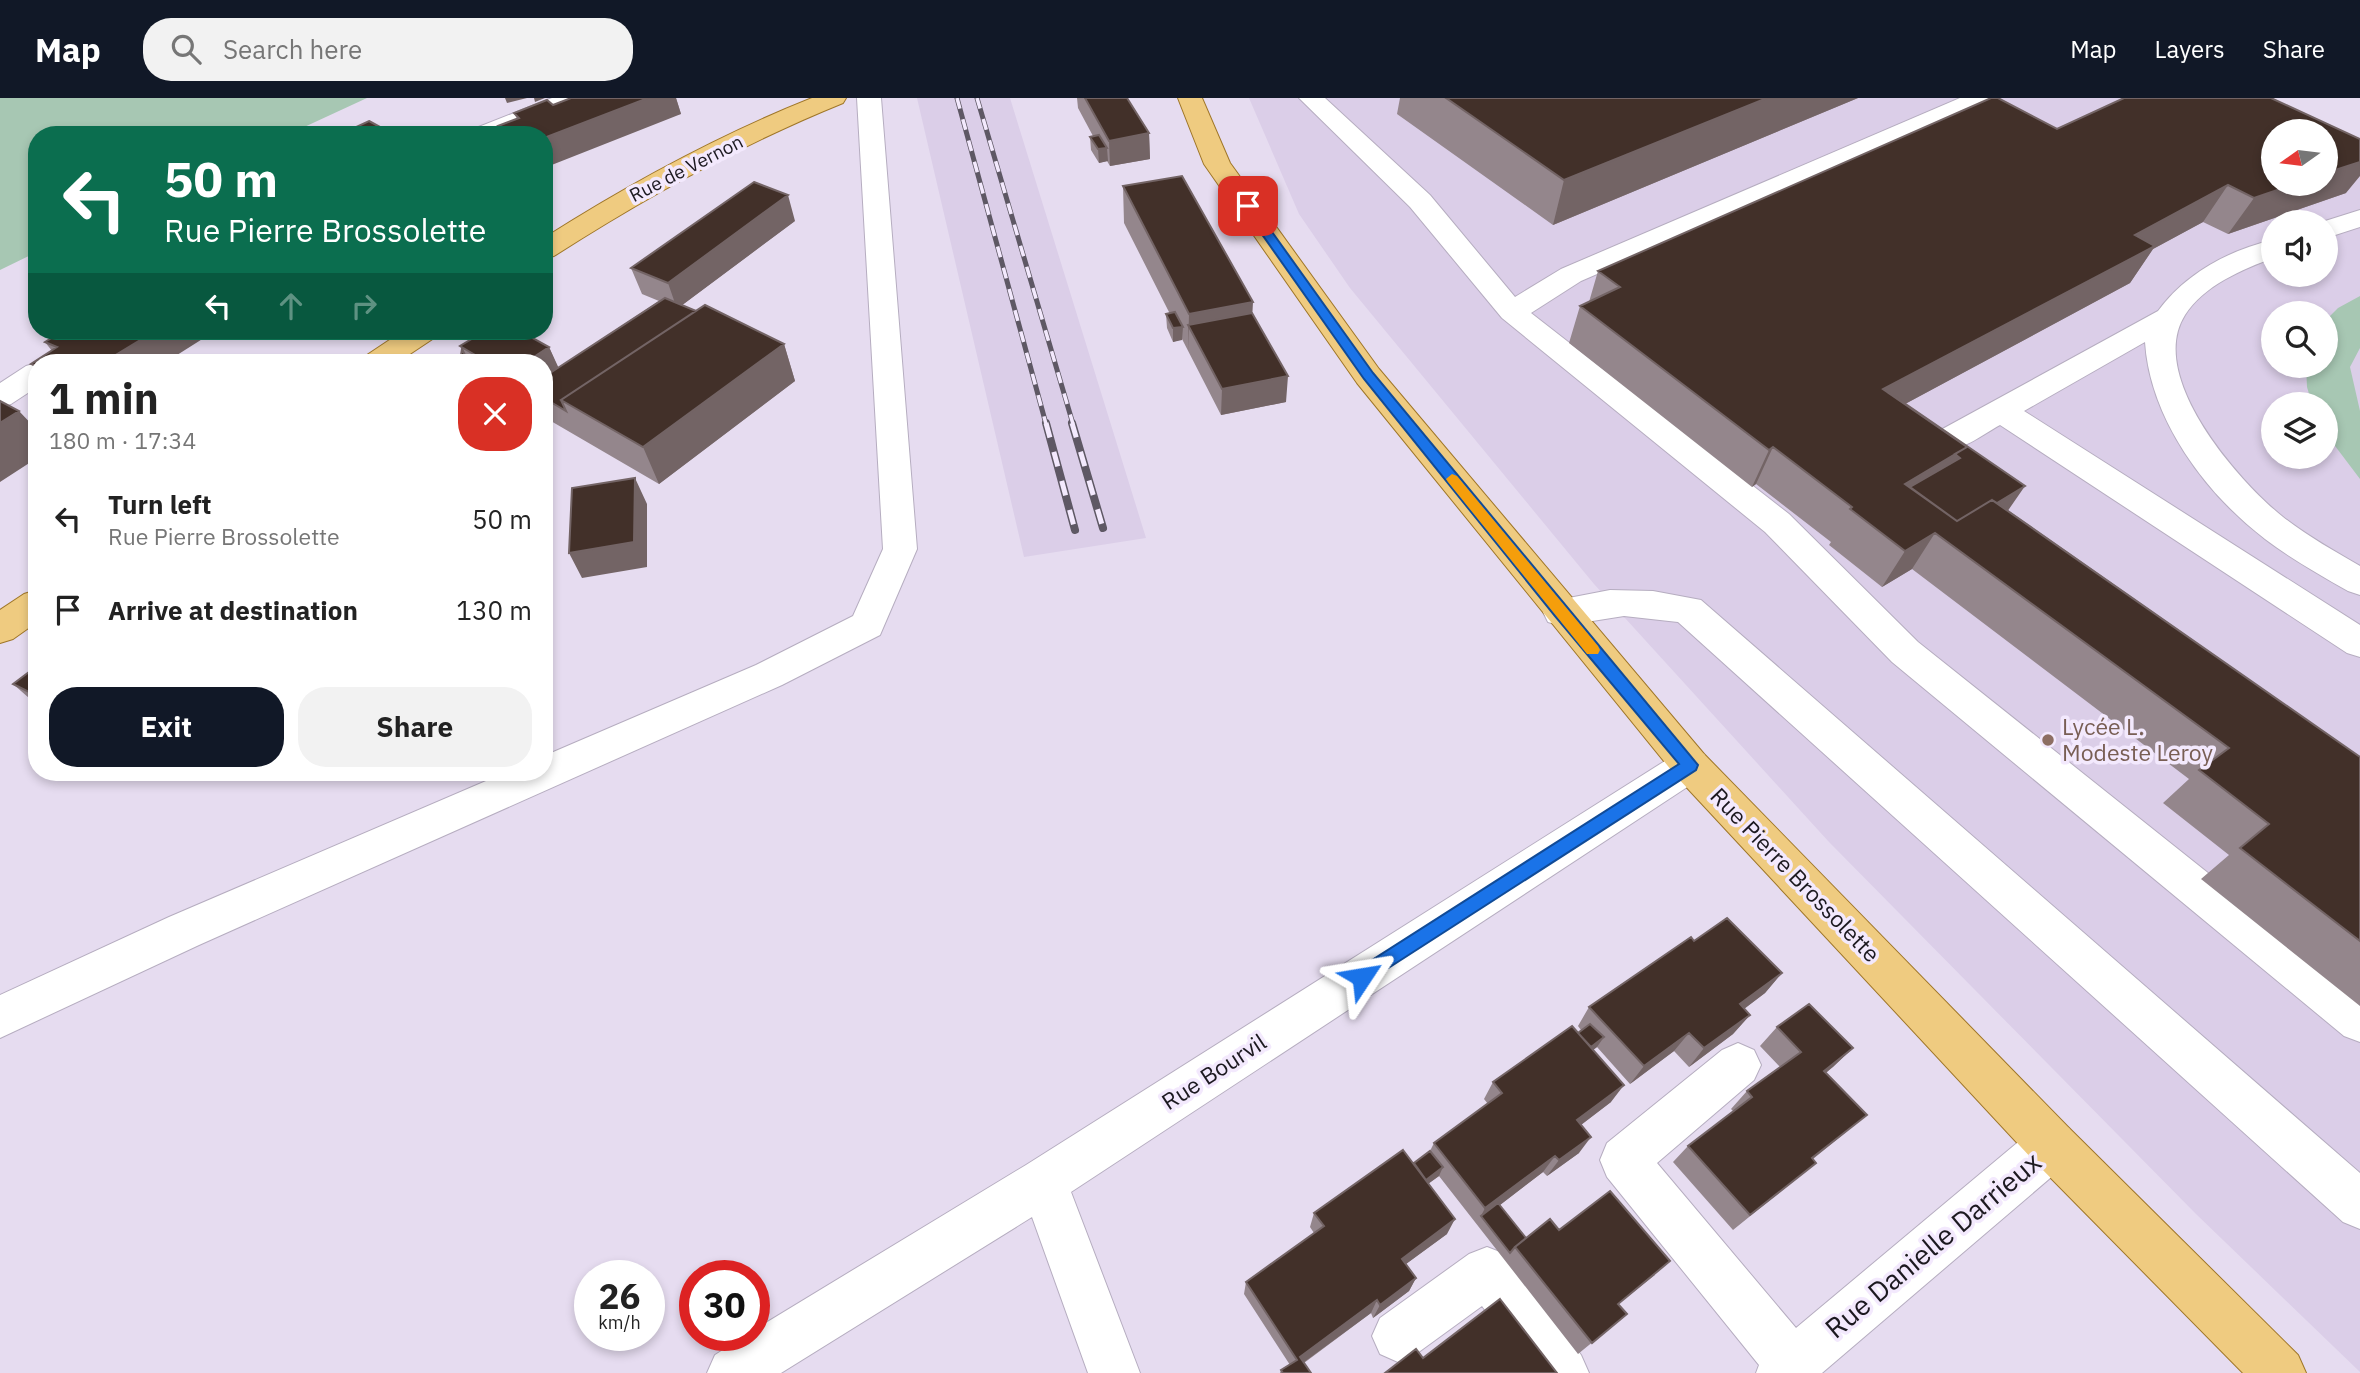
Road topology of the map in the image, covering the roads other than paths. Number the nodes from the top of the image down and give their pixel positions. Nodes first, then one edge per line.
1 (575, 98) edge
2 (834, 98) edge
3 (869, 98) edge
4 (1190, 98) edge
5 (1311, 98) edge
6 (1982, 98) edge
7 (503, 126) edge
8 (2360, 218) edge
9 (2338, 226) edge
10 (553, 244) edge
11 (2261, 252) edge
12 (1512, 312) junction
13 (2168, 317) junction
14 (410, 340) edge
15 (390, 354) edge
16 (28, 379) edge
17 (0, 397) edge
18 (2001, 411) junction
19 (1948, 440) edge
20 (2360, 582) edge
21 (28, 609) edge
22 (1561, 612) junction
23 (0, 629) edge
24 (2360, 643) edge
25 (1690, 765) junction
26 (553, 770) edge
27 (527, 781) edge
28 (0, 1017) edge
29 (2360, 1021) edge
30 (1738, 1065) dead end
31 (2052, 1145) junction
32 (1043, 1182) junction
33 (2360, 1205) edge
34 (1398, 1336) dead end
35 (1787, 1369) edge
36 (733, 1373) edge
37 (1114, 1373) edge
38 (1563, 1373) edge
39 (2280, 1373) edge

1 - 7 street
2 - 10 main road, Rue de Vernon
3 - 26 street
4 - 22 main road, Rue Pierre Brossolette
5 - 12 street
6 - 12 street
8 - 9 street
11 - 13 street
12 - 29 street
13 - 18 street
13 - 20 street
14 - 15 main road
16 - 17 street
18 - 19 street
18 - 24 street
21 - 23 main road
22 - 25 main road, Rue Pierre Brossolette
22 - 33 street
25 - 31 main road, Rue Pierre Brossolette
25 - 32 street, Rue Bourvil
27 - 28 street
30 - 35 street
31 - 35 street, Rue Danielle Darrieux
31 - 39 main road, Rue Pierre Brossolette
32 - 36 street, Rue Bourvil
32 - 37 street
34 - 38 street

